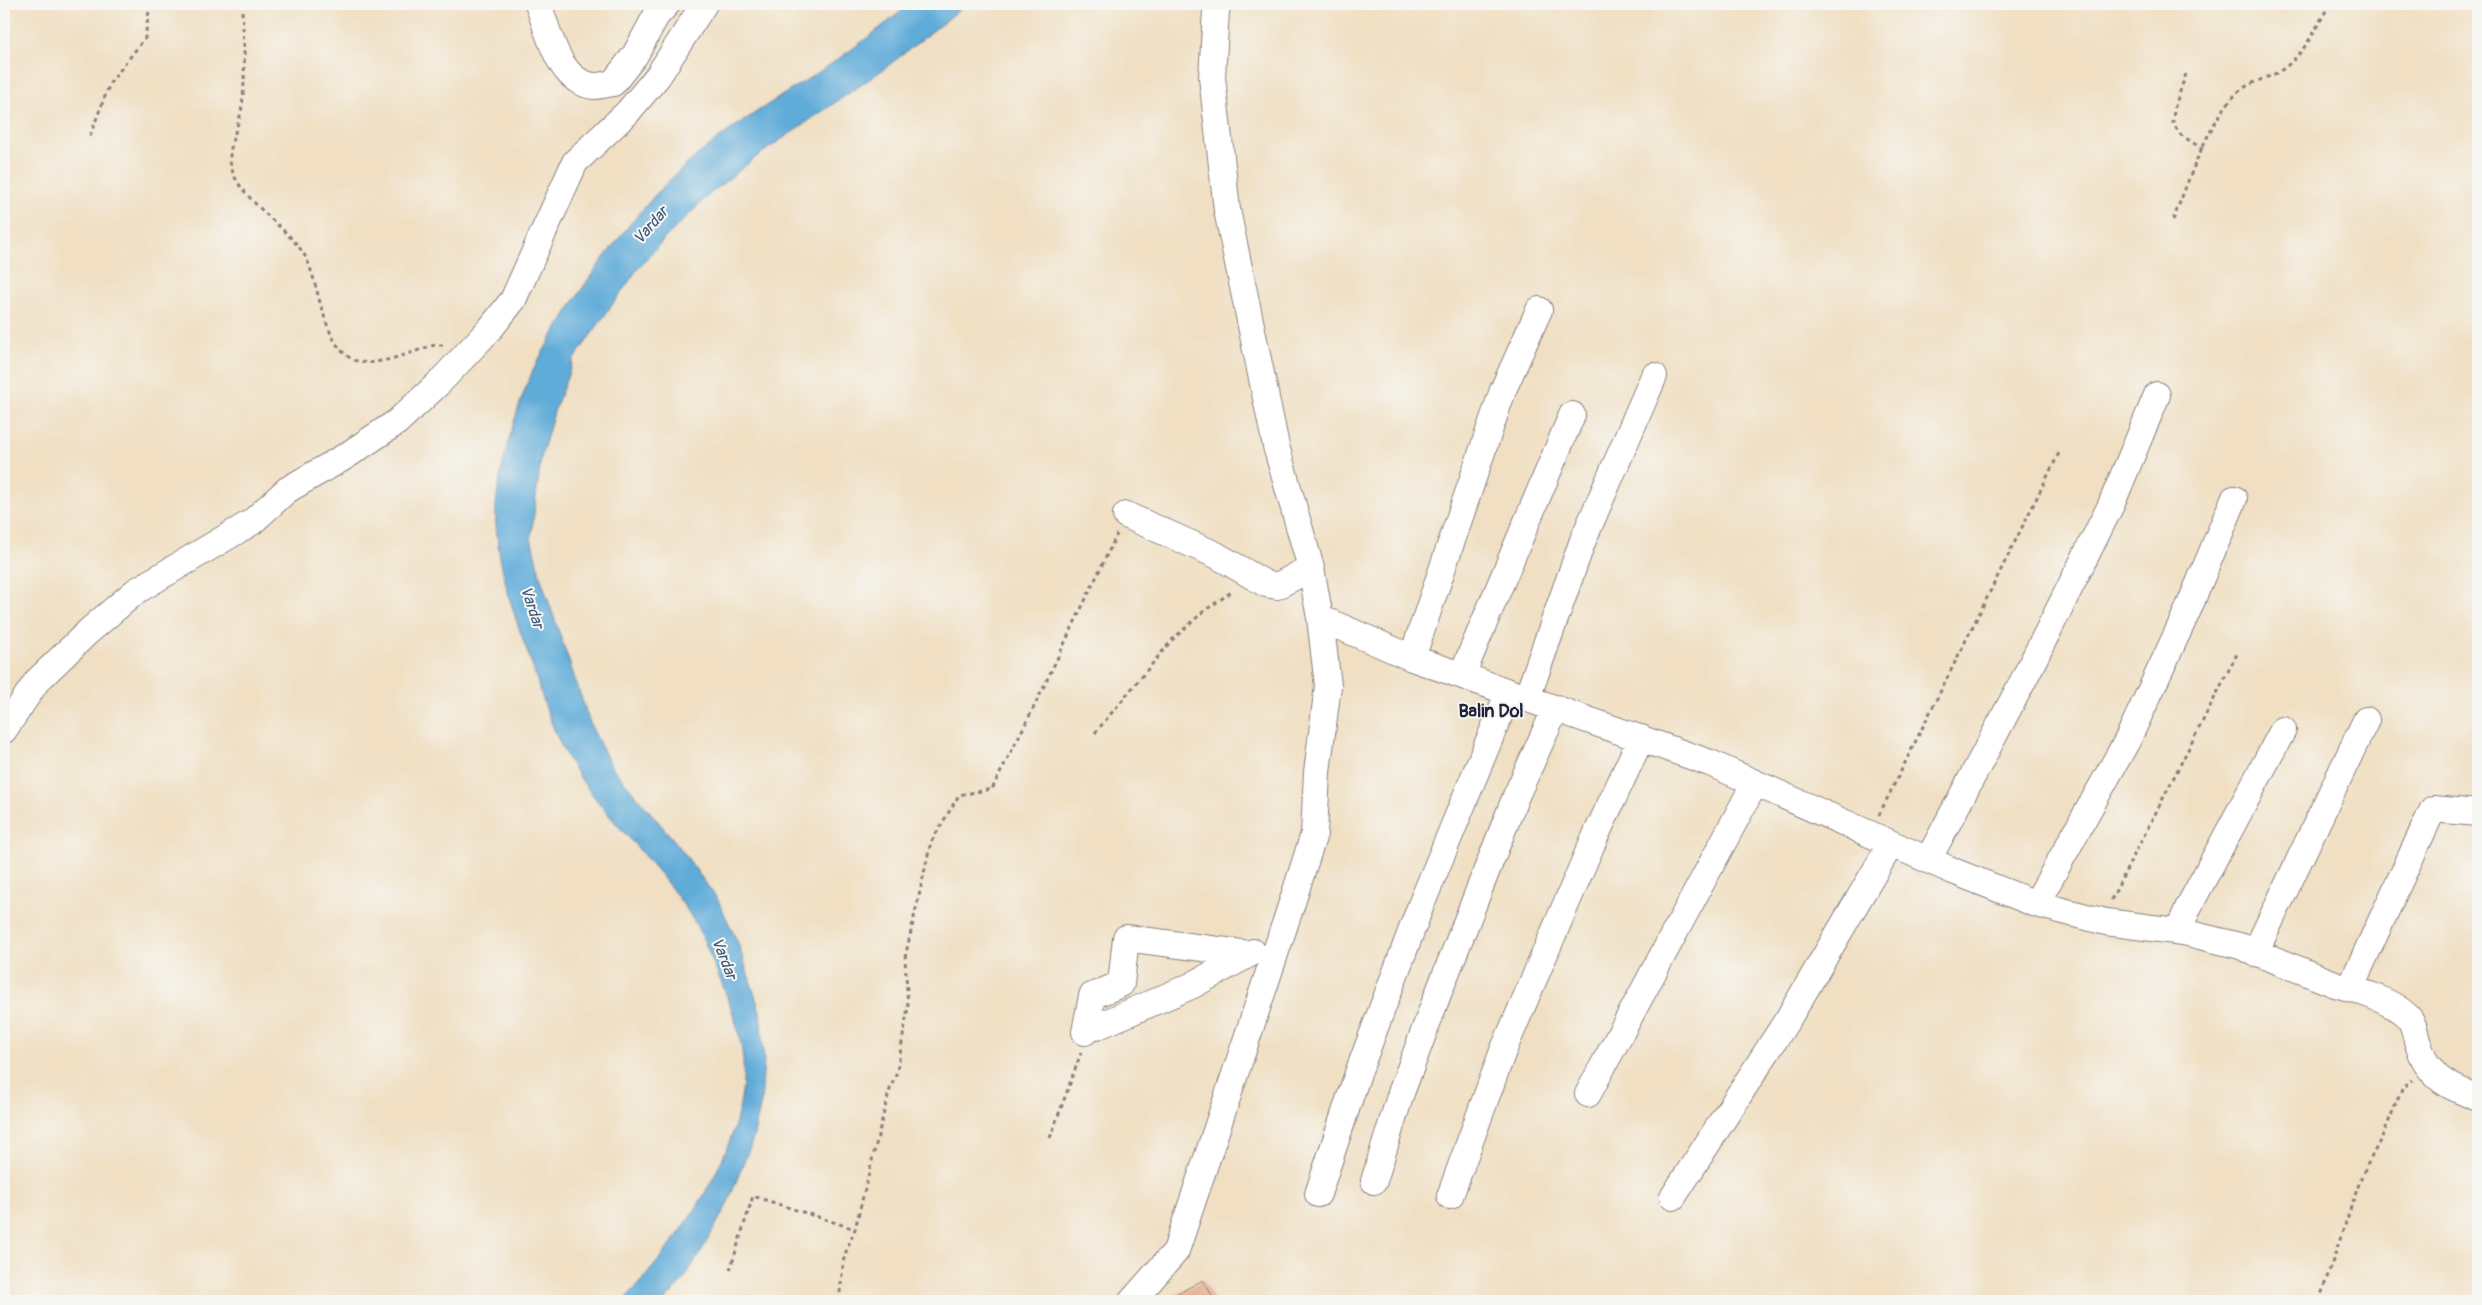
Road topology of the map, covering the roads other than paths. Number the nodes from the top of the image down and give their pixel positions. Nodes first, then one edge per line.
1 (538, 4) edge
2 (667, 4) edge
3 (704, 4) edge
4 (1218, 4) edge
5 (1539, 310) dead end
6 (1654, 376) dead end
7 (2157, 395) dead end
8 (1572, 415) dead end
9 (2234, 499) dead end
10 (1126, 515) road end
11 (1311, 568) junction
12 (1320, 618) junction
13 (1412, 658) junction
14 (1462, 675) junction
15 (1518, 695) junction
16 (1556, 708) junction
17 (2366, 720) dead end
18 (4, 730) edge
19 (2283, 730) dead end
20 (1641, 738) junction
21 (1755, 783) junction
22 (2478, 814) edge
23 (1880, 839) junction
24 (1928, 860) junction
25 (2036, 904) junction
26 (1286, 922) junction
27 (2184, 932) junction
28 (2255, 953) junction
29 (1249, 954) junction
30 (2350, 988) junction
31 (1588, 1094) dead end
32 (2478, 1098) edge
33 (1374, 1181) dead end
34 (1318, 1194) dead end
35 (1450, 1196) dead end
36 (1673, 1196) dead end
37 (1132, 1301) edge

1 - 2 street
3 - 18 street
4 - 11 street
5 - 13 street
6 - 15 street
7 - 24 street
8 - 14 street
9 - 25 street
10 - 11 street
11 - 12 street
12 - 13 street
12 - 26 street
13 - 14 street
14 - 15 street
15 - 16 street
15 - 34 street
16 - 20 street
16 - 33 street
17 - 28 street
19 - 27 street
20 - 21 street
20 - 35 street
21 - 23 street
21 - 31 street
22 - 30 street
23 - 24 street
23 - 36 street
24 - 25 street
25 - 27 street
26 - 29 street
26 - 37 street
27 - 28 street
28 - 30 street
29 - 29 street
30 - 32 street

